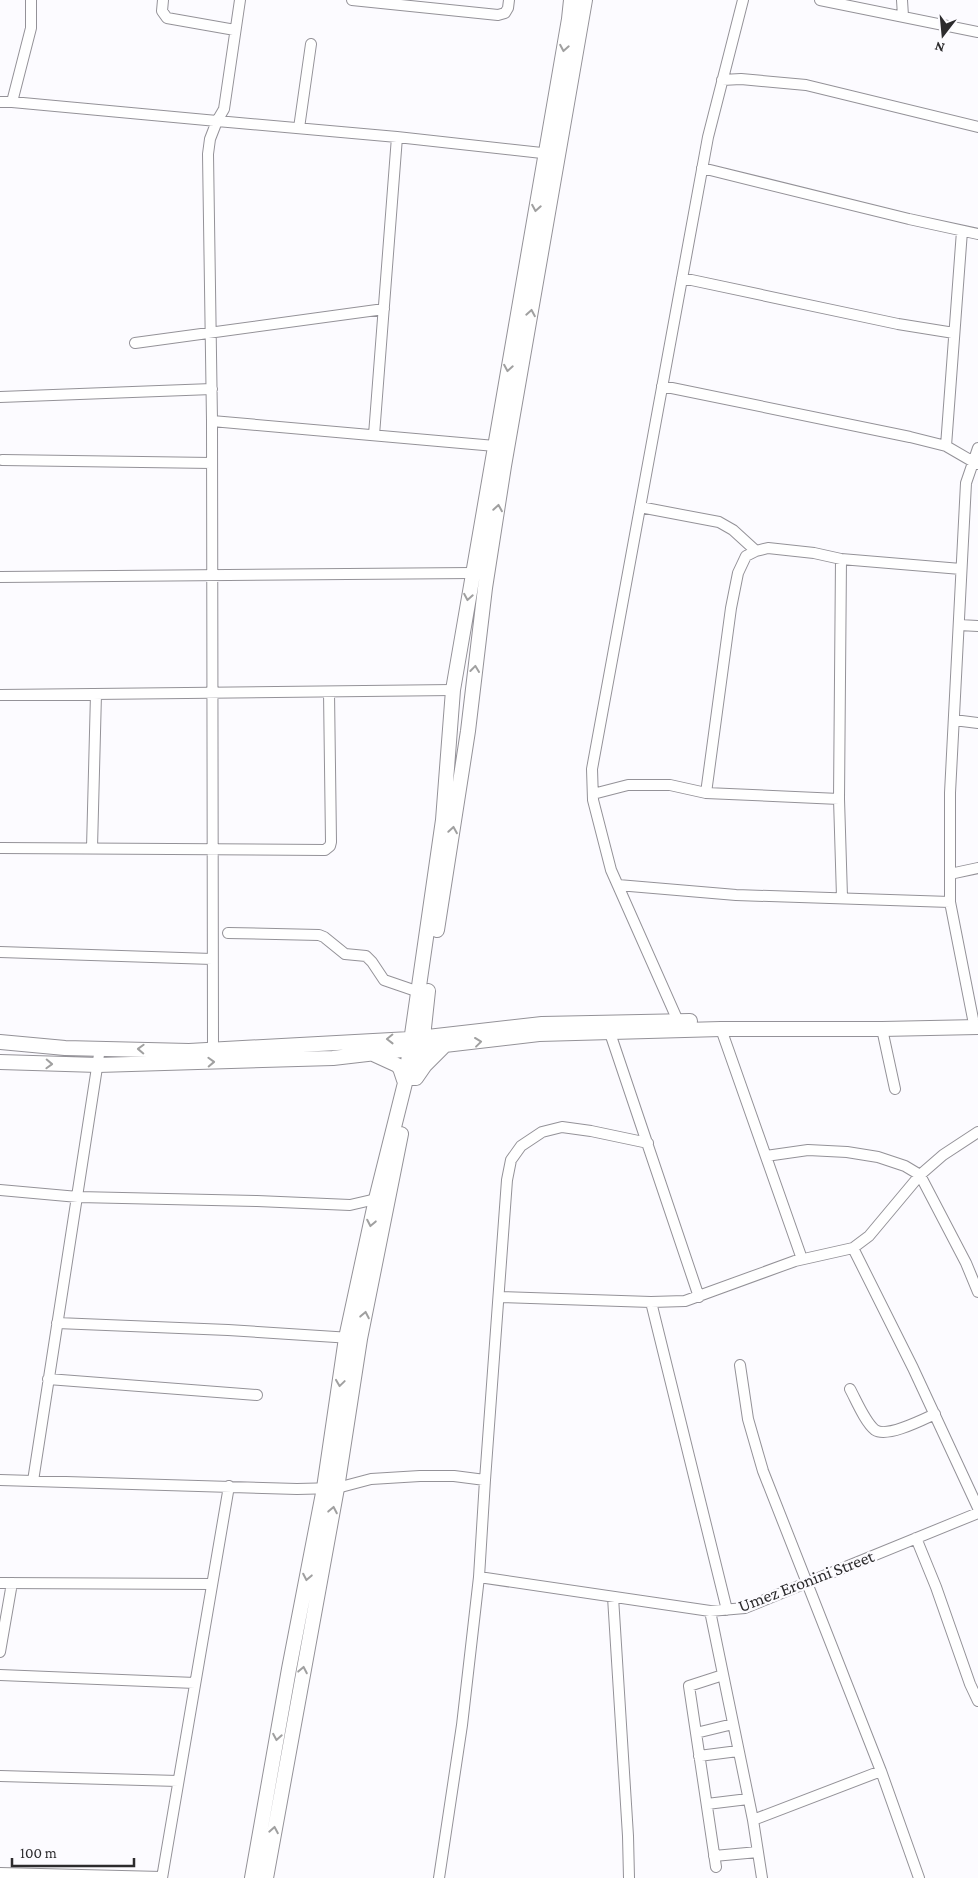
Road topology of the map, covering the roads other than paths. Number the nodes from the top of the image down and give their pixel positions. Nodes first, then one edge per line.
1 (32, 0) edge
2 (163, 0) edge
3 (240, 0) edge
4 (352, 0) edge
5 (509, 0) edge
6 (571, 0) edge
7 (585, 0) edge
8 (743, 0) edge
9 (820, 0) edge
10 (902, 0) edge
11 (434, 5) edge
12 (903, 16) junction
13 (235, 30) junction
14 (978, 32) edge
15 (311, 44) dead end
16 (722, 80) junction
17 (0, 102) edge
18 (12, 102) junction
19 (217, 121) junction
20 (978, 127) edge
21 (299, 128) junction
22 (397, 137) junction
23 (545, 154) junction
24 (560, 156) junction
25 (702, 168) junction
26 (962, 230) junction
27 (978, 234) edge
28 (682, 278) junction
29 (384, 309) junction
30 (211, 332) junction
31 (954, 333) junction
32 (135, 343) dead end
33 (662, 386) junction
34 (212, 389) junction
35 (0, 397) edge
36 (212, 421) junction
37 (374, 435) junction
38 (495, 446) junction
39 (946, 446) junction
40 (978, 448) edge
41 (2, 460) dead end
42 (212, 463) junction
43 (976, 463) edge
44 (640, 507) junction
45 (485, 544) junction
46 (756, 551) junction
47 (841, 559) junction
48 (961, 569) junction
49 (472, 574) junction
50 (212, 576) junction
51 (0, 577) edge
52 (959, 624) junction
53 (978, 626) edge
54 (453, 690) junction
55 (329, 692) junction
56 (212, 693) junction
57 (96, 694) junction
58 (0, 695) edge
59 (954, 720) junction
60 (978, 723) edge
61 (593, 794) junction
62 (706, 794) junction
63 (839, 799) junction
64 (0, 848) edge
65 (92, 848) junction
66 (212, 850) junction
67 (978, 868) edge
68 (950, 874) junction
69 (618, 885) junction
70 (842, 897) junction
71 (950, 902) junction
72 (228, 932) dead end
73 (0, 952) edge
74 (212, 959) junction
75 (419, 992) junction
76 (678, 1021) junction
77 (976, 1022) edge
78 (721, 1029) junction
79 (882, 1029) junction
80 (610, 1032) junction
81 (0, 1042) edge
82 (416, 1043) junction
83 (445, 1045) junction
84 (100, 1048) junction
85 (212, 1049) junction
86 (373, 1054) junction
87 (0, 1062) edge
88 (98, 1065) junction
89 (408, 1084) junction
90 (895, 1089) dead end
91 (978, 1132) edge
92 (648, 1142) junction
93 (766, 1156) junction
94 (920, 1175) junction
95 (0, 1190) edge
96 (78, 1197) junction
97 (376, 1199) junction
98 (853, 1248) junction
99 (802, 1259) junction
100 (978, 1292) edge
101 (499, 1297) junction
102 (699, 1297) junction
103 (651, 1302) junction
104 (57, 1323) junction
105 (353, 1339) junction
106 (740, 1365) dead end
107 (48, 1378) junction
108 (850, 1389) dead end
109 (257, 1395) dead end
110 (935, 1414) junction
111 (0, 1480) edge
112 (485, 1480) junction
113 (33, 1481) junction
114 (229, 1486) junction
115 (330, 1488) junction
116 (978, 1508) edge
117 (978, 1513) edge
118 (916, 1538) junction
119 (480, 1577) junction
120 (0, 1582) edge
121 (808, 1582) junction
122 (12, 1583) junction
123 (212, 1584) junction
124 (613, 1597) junction
125 (727, 1610) junction
126 (710, 1612) junction
127 (0, 1652) edge
128 (0, 1675) edge
129 (723, 1675) junction
130 (195, 1683) junction
131 (978, 1701) edge
132 (733, 1724) junction
133 (696, 1733) junction
134 (738, 1750) junction
135 (700, 1756) junction
136 (881, 1771) junction
137 (0, 1776) edge
138 (178, 1781) junction
139 (748, 1799) junction
140 (707, 1804) junction
141 (753, 1820) junction
142 (758, 1852) junction
143 (714, 1856) junction
144 (716, 1867) dead end
145 (0, 1873) edge
146 (162, 1877) edge
147 (252, 1878) edge
148 (266, 1878) edge
149 (439, 1878) edge
150 (629, 1878) edge
151 (762, 1878) edge
152 (919, 1878) edge

1 - 18 street
2 - 13 street
3 - 13 street
4 - 11 street
5 - 11 street
6 -> 23 main road
7 - 24 main road
8 - 16 street
9 - 12 street
10 - 12 street
12 - 14 street
13 - 19 street
15 - 21 street
16 - 20 street
16 - 25 street
17 - 18 street
18 - 19 street
19 - 21 street
19 - 30 street
21 - 22 street
22 - 23 street
22 - 29 street
23 - 24 street
23 -> 38 main road
45 -> 24 main road
25 - 26 street
25 - 28 street
26 - 27 street
26 - 31 street
28 - 31 street
28 - 33 street
29 - 30 street
29 - 37 street
30 - 32 street
30 - 34 street
31 - 39 street
33 - 39 street
33 - 44 street
34 - 35 street
34 - 36 street
36 - 37 street
36 - 42 street
37 - 38 street
38 - 45 main road
39 - 43 street
40 - 43 street
41 - 42 street
42 - 50 street
43 - 48 street
44 - 46 street
44 - 61 street
45 - 49 main road
82 -> 45 main road
46 - 47 street
46 - 62 street
47 - 48 street
47 - 63 street
48 - 52 street
49 - 50 street
49 -> 54 main road
50 - 51 street
50 - 56 street
52 - 53 street
52 - 59 street
54 - 55 street
54 - 75 main road
55 - 56 street
55 - 66 street
56 - 57 street
56 - 66 street
57 - 58 street
57 - 65 street
59 - 60 street
59 - 68 street
61 - 62 street
61 - 69 street
62 - 63 street
63 - 70 street
64 - 65 street
65 - 66 street
66 - 74 street
67 - 68 street
68 - 71 street
69 - 70 street
69 - 76 street
70 - 71 street
71 - 77 street
72 - 75 street
73 - 74 street
74 - 85 street
75 - 82 main road
76 - 77 main road
76 - 82 main road
77 - 79 main road
78 - 79 main road
78 - 80 main road
78 - 93 street
79 - 90 street
83 -> 80 main road
80 - 92 street
81 - 84 main road
82 - 83 main road
82 -> 85 main road
82 - 86 main road
82 - 89 main road
83 - 89 main road
85 -> 84 main road
84 - 88 street
88 -> 86 main road
86 - 89 main road
87 -> 88 main road
88 - 96 street
89 - 97 main road
105 -> 89 main road
91 - 94 street
92 - 101 street
92 - 102 street
93 - 94 street
93 - 99 street
94 - 98 street
94 - 100 street
95 - 96 street
96 - 97 street
96 - 104 street
97 -> 105 main road
98 - 99 street
98 - 110 street
99 - 102 street
101 - 103 street
101 - 112 street
102 - 103 street
103 - 125 street
104 - 105 street
104 - 107 street
105 - 115 main road
106 - 121 street
107 - 109 street
107 - 113 street
108 - 110 street
110 - 116 street
111 - 113 street
112 - 115 street
112 - 119 street
113 - 114 street
114 - 115 street
114 - 123 street
115 -> 147 main road
148 -> 115 main road
117 - 118 street, Umez Eronini Street
118 - 121 street, Umez Eronini Street
118 - 131 street
119 - 124 street, Umez Eronini Street
119 - 149 street
120 - 122 street
121 - 125 street, Umez Eronini Street
121 - 136 street
122 - 123 street
122 - 127 street
123 - 130 street
124 - 126 street, Umez Eronini Street
124 - 150 street
125 - 126 street, Umez Eronini Street
126 - 129 street
128 - 130 street
129 - 132 street
129 - 133 street
130 - 138 street
132 - 133 street
132 - 134 street
133 - 135 street
134 - 135 street
134 - 139 street
135 - 140 street
136 - 141 street
136 - 152 street
137 - 138 street
138 - 146 street
139 - 140 street
139 - 141 street
140 - 143 street
141 - 142 street
142 - 143 street
142 - 151 street
143 - 144 street
145 - 146 street

